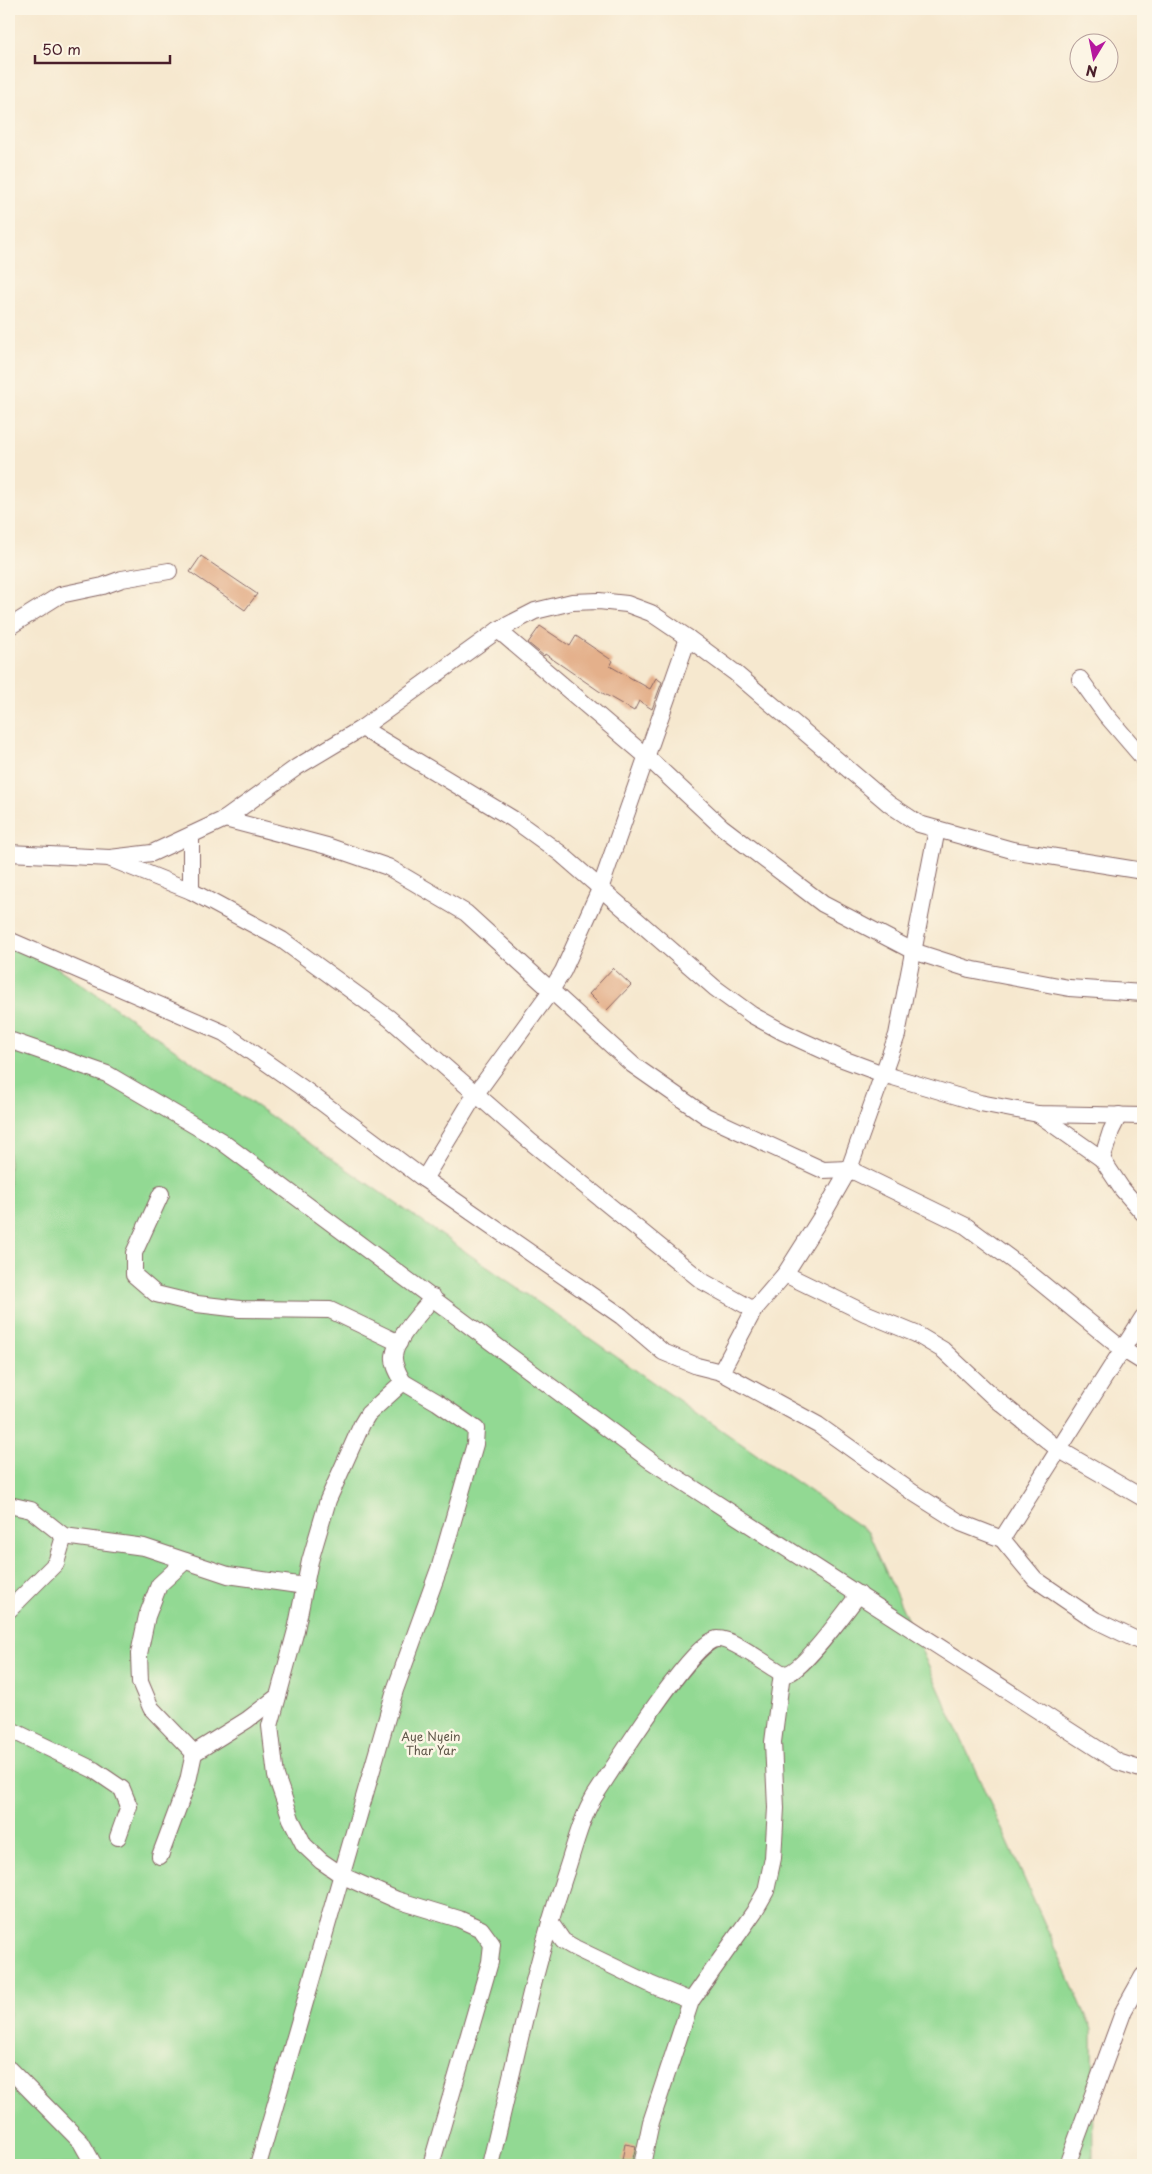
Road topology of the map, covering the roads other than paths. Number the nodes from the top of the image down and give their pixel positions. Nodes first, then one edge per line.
1 (169, 571) dead end
2 (9, 627) edge
3 (498, 630) junction
4 (688, 638) junction
5 (1080, 679) dead end
6 (362, 728) junction
7 (647, 757) junction
8 (1143, 758) edge
9 (225, 819) junction
10 (937, 830) junction
11 (191, 835) junction
12 (9, 853) edge
13 (110, 858) junction
14 (1143, 871) edge
15 (600, 889) junction
16 (191, 892) junction
17 (9, 940) edge
18 (913, 951) junction
19 (550, 992) junction
20 (1143, 993) edge
21 (9, 1040) edge
22 (883, 1074) junction
23 (475, 1095) junction
24 (1038, 1114) junction
25 (1119, 1114) junction
26 (1143, 1116) edge
27 (1102, 1159) junction
28 (849, 1169) junction
29 (424, 1179) junction
30 (162, 1194) dead end
31 (1143, 1213) edge
32 (785, 1274) junction
33 (434, 1297) junction
34 (754, 1310) junction
35 (1143, 1317) edge
36 (399, 1342) junction
37 (1122, 1349) junction
38 (1143, 1362) edge
39 (721, 1372) junction
40 (403, 1382) junction
41 (1058, 1449) junction
42 (1143, 1498) edge
43 (9, 1505) edge
44 (9, 1510) edge
45 (31, 1510) junction
46 (64, 1536) junction
47 (1002, 1539) junction
48 (185, 1561) junction
49 (305, 1586) junction
50 (859, 1594) junction
51 (9, 1610) edge
52 (1143, 1643) edge
53 (782, 1673) junction
54 (277, 1697) junction
55 (9, 1728) edge
56 (194, 1754) junction
57 (1143, 1770) edge
58 (118, 1837) dead end
59 (160, 1856) dead end
60 (343, 1876) junction
61 (550, 1922) junction
62 (1143, 1976) edge
63 (691, 2001) junction
64 (9, 2069) edge
65 (94, 2165) edge
66 (258, 2165) edge
67 (431, 2165) edge
68 (490, 2165) edge
69 (642, 2165) edge
70 (1067, 2165) edge

1 - 2 street
3 - 4 street
3 - 6 street
3 - 7 street
4 - 7 street
4 - 10 street
5 - 8 street
6 - 9 street
6 - 15 street
7 - 15 street
7 - 18 street
9 - 11 street
9 - 19 street
10 - 14 street
10 - 18 street
11 - 13 street
11 - 16 street
12 - 13 street
13 - 16 street
15 - 19 street
15 - 22 street
16 - 23 street
17 - 29 street
18 - 20 street
18 - 22 street
19 - 23 street
19 - 28 street
21 - 33 street
22 - 24 street
22 - 28 street
23 - 29 street
23 - 34 street
24 - 25 street
24 - 27 street
25 - 26 street
25 - 27 street
27 - 31 street
28 - 32 street
28 - 37 street
29 - 39 street
30 - 36 street
32 - 34 street
32 - 41 street
33 - 36 street
33 - 50 street
34 - 39 street
35 - 37 street
36 - 40 street
37 - 38 street
37 - 41 street
39 - 47 street
40 - 49 street
40 - 60 street
41 - 42 street
41 - 47 street
43 - 45 street
44 - 45 street
45 - 46 street
46 - 48 street
46 - 51 street
47 - 52 street
48 - 49 street
48 - 56 street
49 - 54 street
50 - 53 street
50 - 57 street
53 - 61 street
53 - 63 street
54 - 56 street
54 - 60 street
55 - 58 street
56 - 59 street
60 - 66 street
60 - 67 street
61 - 63 street
61 - 68 street
62 - 70 street
63 - 69 street
64 - 65 street

